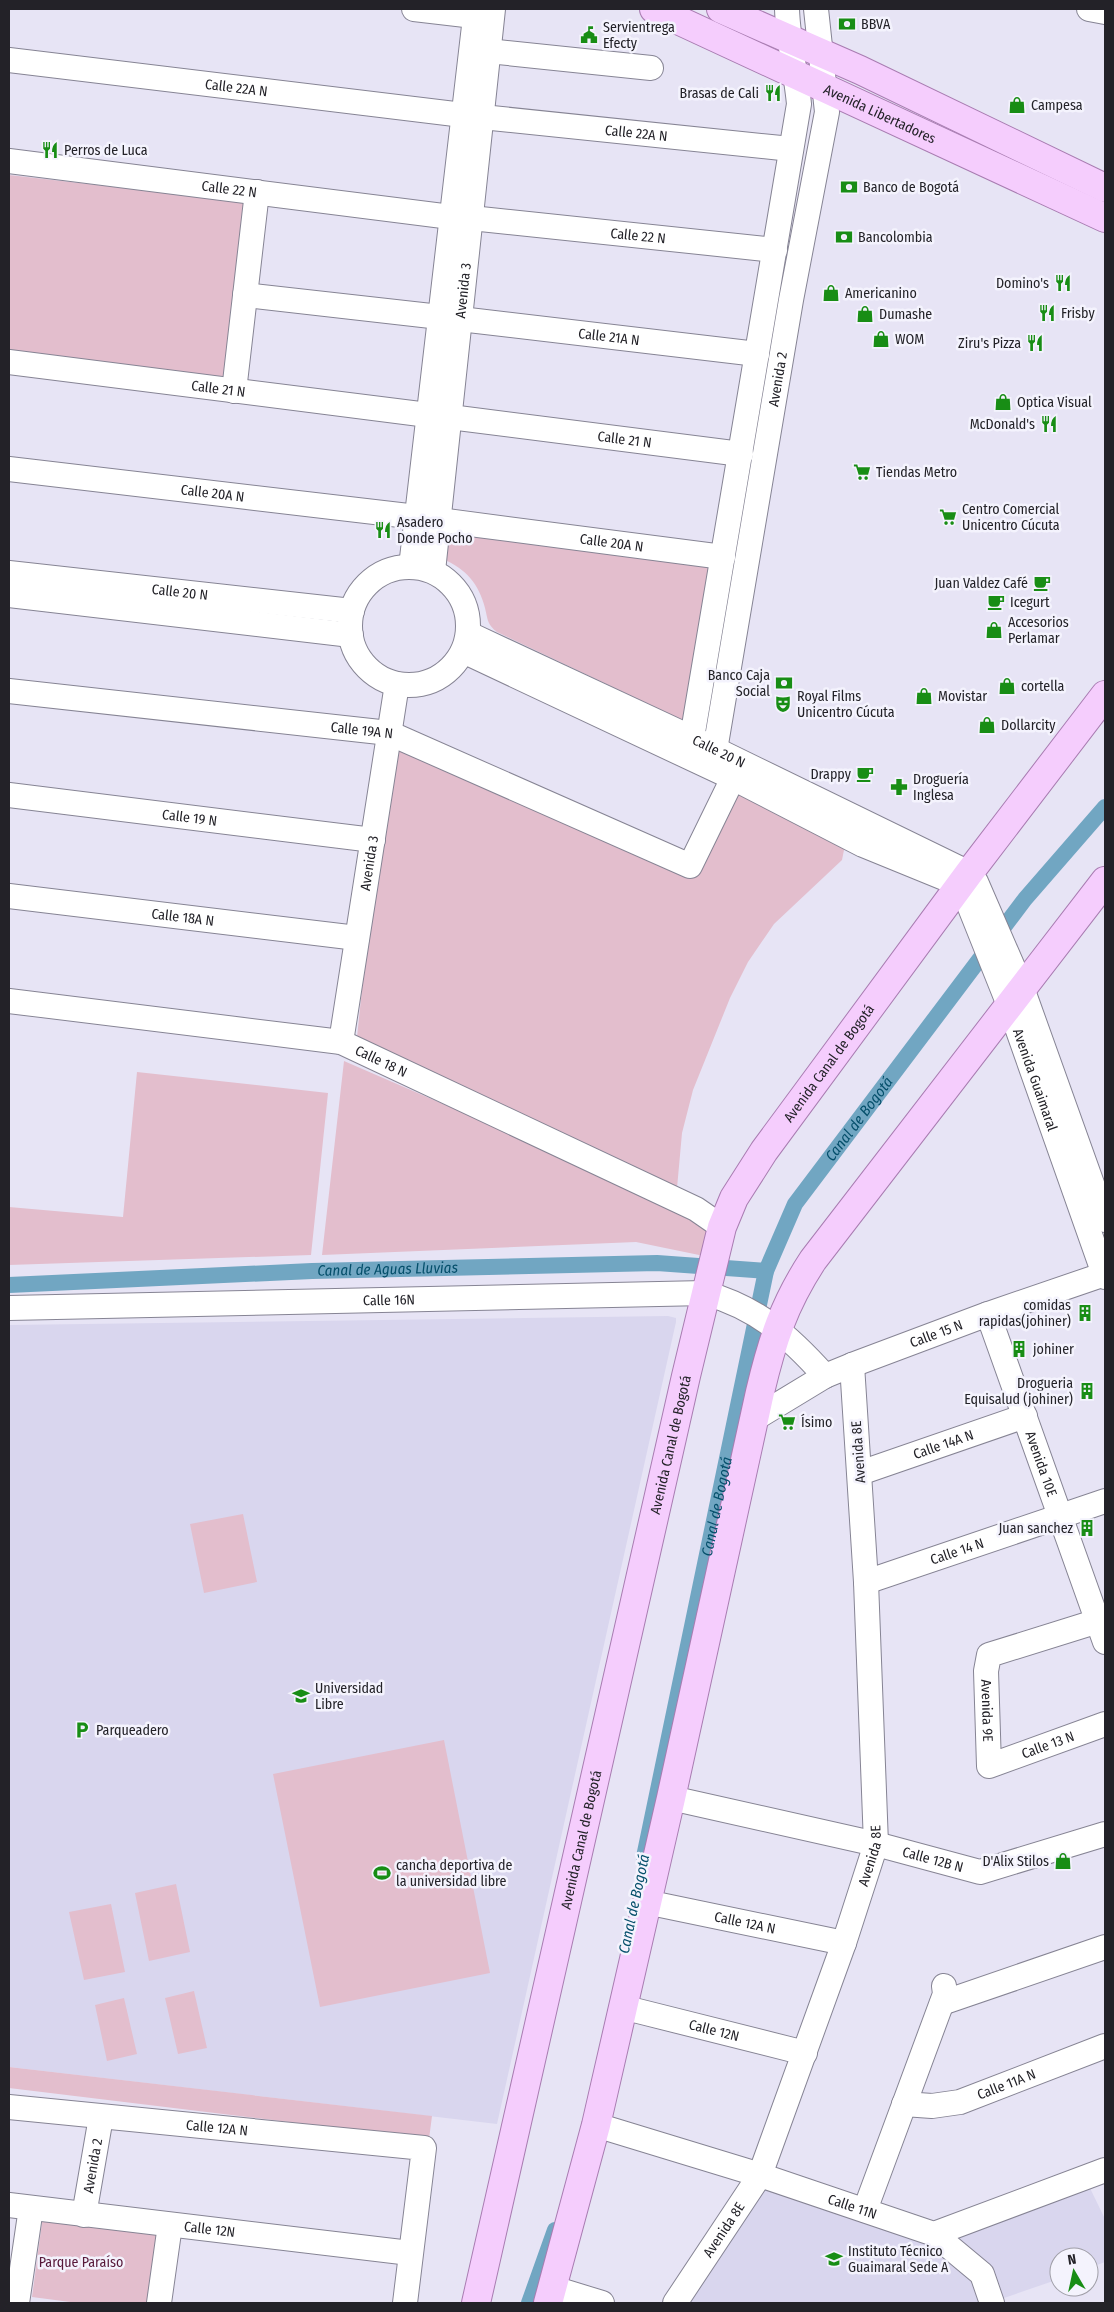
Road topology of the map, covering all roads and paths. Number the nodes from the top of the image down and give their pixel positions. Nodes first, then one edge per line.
1 (414, 9) edge
2 (654, 9) edge
3 (721, 9) edge
4 (787, 9) edge
5 (816, 9) edge
6 (1089, 9) edge
7 (481, 11) edge
8 (1105, 12) edge
9 (788, 38) junction
10 (488, 51) junction
11 (821, 53) junction
12 (9, 60) edge
13 (652, 68) dead end
14 (796, 73) junction
15 (826, 87) junction
16 (472, 116) junction
17 (791, 149) junction
18 (9, 161) edge
19 (1105, 188) edge
20 (256, 192) junction
21 (461, 217) junction
22 (1105, 218) edge
23 (775, 250) junction
24 (245, 295) junction
25 (450, 318) junction
26 (757, 354) junction
27 (9, 362) edge
28 (234, 391) junction
29 (439, 416) junction
30 (741, 454) junction
31 (9, 469) edge
32 (428, 519) junction
33 (723, 558) junction
34 (422, 569) junction
35 (9, 573) edge
36 (9, 595) edge
37 (352, 611) junction
38 (351, 635) junction
39 (466, 643) junction
40 (397, 684) junction
41 (9, 691) edge
42 (1105, 695) edge
43 (389, 733) junction
44 (692, 738) junction
45 (715, 750) junction
46 (733, 778) junction
47 (9, 795) edge
48 (373, 840) junction
49 (1105, 881) edge
50 (968, 884) junction
51 (9, 896) edge
52 (357, 938) junction
53 (1013, 990) junction
54 (9, 1001) edge
55 (341, 1042) junction
56 (1105, 1220) edge
57 (719, 1236) junction
58 (1105, 1275) edge
59 (711, 1289) junction
60 (9, 1308) edge
61 (988, 1314) junction
62 (771, 1323) junction
63 (852, 1365) junction
64 (825, 1376) junction
65 (1025, 1416) junction
66 (754, 1419) junction
67 (860, 1473) junction
68 (1105, 1501) edge
69 (1061, 1516) junction
70 (866, 1582) junction
71 (1102, 1631) edge
72 (1105, 1724) edge
73 (989, 1766) joint
74 (671, 1798) junction
75 (1105, 1834) edge
76 (876, 1844) junction
77 (646, 1902) junction
78 (844, 1943) junction
79 (1105, 1947) edge
80 (622, 2007) junction
81 (1105, 2046) edge
82 (805, 2053) junction
83 (904, 2104) junction
84 (9, 2107) edge
85 (101, 2117) junction
86 (596, 2125) junction
87 (1105, 2170) edge
88 (760, 2175) junction
89 (20, 2207) edge
90 (866, 2210) junction
91 (84, 2215) junction
92 (170, 2225) junction
93 (934, 2234) junction
94 (410, 2253) junction
95 (550, 2296) edge
96 (17, 2303) edge
97 (159, 2303) edge
98 (404, 2303) edge
99 (476, 2303) edge
100 (602, 2303) edge
101 (675, 2303) edge
102 (992, 2303) edge

1 - 7 street
2 - 14 main road, Avenida Libertadores
3 - 9 main road
4 - 9 street, Avenida 2
5 - 11 street, Avenida 2
6 - 8 street
7 - 10 street, Avenida 3
7 - 16 street, Avenida 3
9 - 11 main road
9 - 14 street, Avenida 2
10 - 13 street
10 - 16 street, Avenida 3
11 - 15 street, Avenida 2
11 - 19 main road
12 - 16 street, Calle 22A N
14 - 15 main road, Avenida Libertadores
14 - 17 street, Avenida 2
15 - 22 main road, Avenida Libertadores
15 - 45 street, Avenida 2
16 - 17 street, Calle 22A N
16 - 21 street, Avenida 3
17 - 23 street, Avenida 2
18 - 20 street, Calle 22 N
20 - 21 street, Calle 22 N
20 - 24 street
21 - 23 street, Calle 22 N
21 - 25 street, Avenida 3
23 - 26 street, Avenida 2
24 - 25 street, Calle 21A N
24 - 28 street
25 - 26 street, Calle 21A N
25 - 29 street, Avenida 3
26 - 30 street, Avenida 2
27 - 28 street, Calle 21 N
28 - 29 street, Calle 21 N
29 - 30 street, Calle 21 N
29 - 32 street, Avenida 3
30 - 33 street, Avenida 2
31 - 32 street, Calle 20A N
32 - 33 street, Calle 20A N
32 - 34 street, Avenida 3
33 - 44 street, Avenida 2
34 - 37 street
34 - 39 street
35 - 37 street, Calle 20 N
36 - 38 street, Calle 20 N
37 - 38 street
38 - 40 street
39 - 40 street
39 - 44 street, Calle 20 N
39 - 46 street, Calle 20 N
40 - 43 street, Avenida 3
41 - 43 street, Calle 19A N
42 - 50 main road, Avenida Canal de Bogotá
43 - 46 street, Calle 19A N
43 - 48 street, Avenida 3
44 - 45 street, Calle 20 N
45 - 50 street, Calle 20 N
46 - 50 street, Calle 20 N
47 - 48 street, Calle 19 N
48 - 52 street, Avenida 3
49 - 53 main road
50 - 53 street, Avenida Guaimaral
50 - 57 main road, Avenida Canal de Bogotá
51 - 52 street, Calle 18A N
52 - 55 street, Avenida 3
53 - 56 street, Avenida Guaimaral
53 - 58 street, Avenida Guaimaral
53 - 62 main road
54 - 55 street, Calle 18 N
55 - 57 street, Calle 18 N
57 - 59 main road, Avenida Canal de Bogotá
58 - 61 street, Calle 15 N
59 - 60 street, Calle 16N
59 - 62 street, Calle 16N
59 - 99 main road, Avenida Canal de Bogotá
61 - 63 street, Calle 15 N
61 - 65 street, Avenida 10E
62 - 64 street
62 - 66 main road
63 - 64 street, Calle 15 N
63 - 67 street, Avenida 8E
64 - 66 street, Calle 15 N
65 - 67 street, Calle 14A N
65 - 69 street, Avenida 10E
66 - 74 main road
67 - 70 street, Avenida 8E
68 - 69 street, Calle 14 N
69 - 70 street, Calle 14 N
69 - 71 street, Avenida 10E
70 - 76 street, Avenida 8E
71 - 73 street, Avenida 9E
72 - 73 street, Calle 13 N
74 - 76 street, Calle 12B N
74 - 77 main road
75 - 76 street, Calle 12B N
76 - 78 street, Avenida 8E
77 - 78 street, Calle 12A N
77 - 80 main road
78 - 82 street, Avenida 8E
79 - 83 street
80 - 82 street, Calle 12N
80 - 86 main road
81 - 83 street, Calle 11A N
82 - 88 street, Avenida 8E
83 - 90 street
84 - 85 street, Calle 12A N
85 - 91 street, Avenida 2
85 - 94 street, Calle 12A N
86 - 88 street, Calle 11N
86 - 95 main road
87 - 93 street
88 - 90 street, Calle 11N
88 - 101 street, Avenida 8E
89 - 91 street, Calle 12N
89 - 96 street
90 - 93 street, Calle 11N
91 - 92 street, Calle 12N
92 - 94 street, Calle 12N
92 - 97 street
93 - 102 street
94 - 98 street
95 - 100 street

